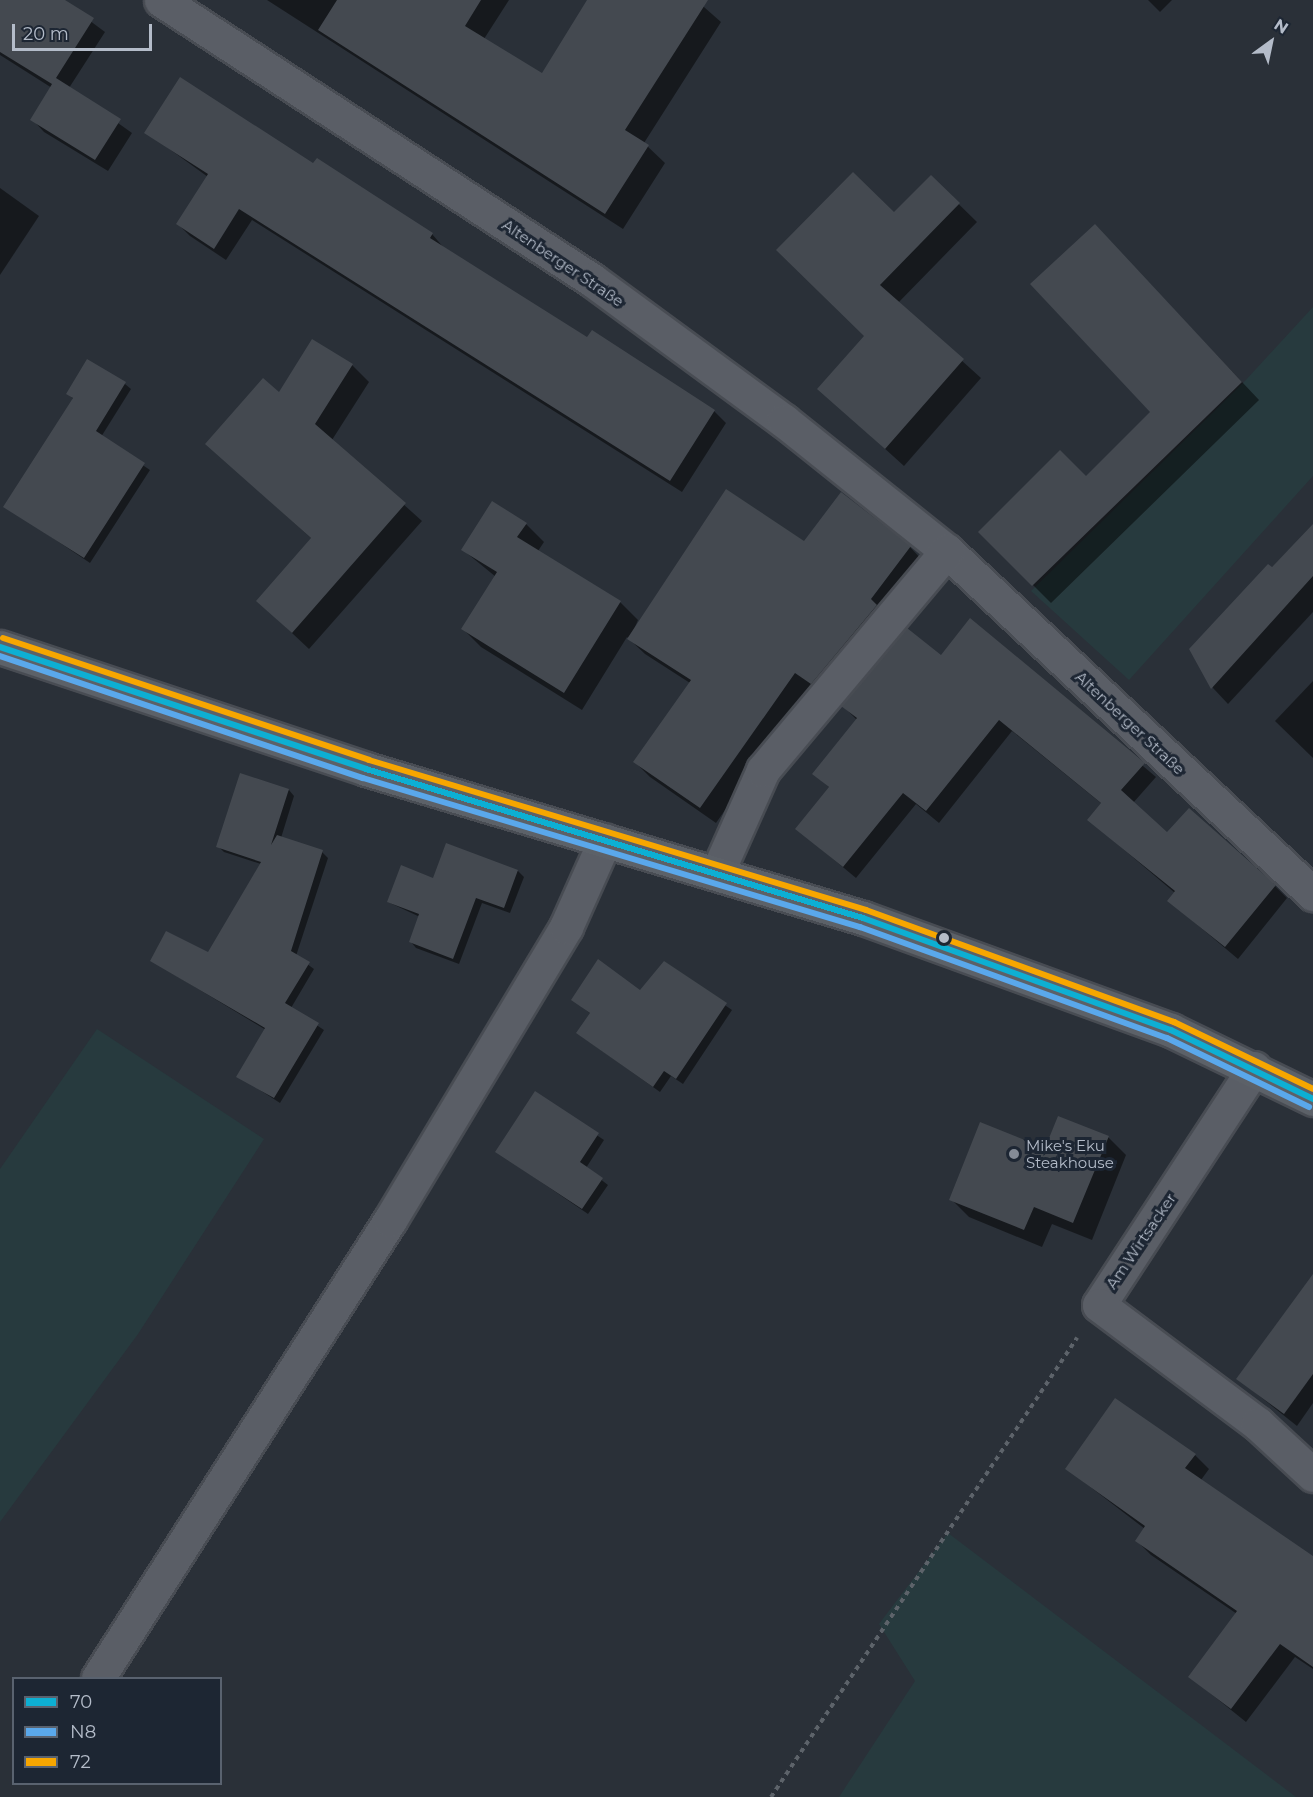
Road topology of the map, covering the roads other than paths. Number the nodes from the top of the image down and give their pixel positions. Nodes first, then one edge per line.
1 (161, 0) edge
2 (947, 551) junction
3 (0, 647) edge
4 (604, 840) junction
5 (717, 873) junction
6 (1313, 894) edge
7 (1254, 1068) junction
8 (1313, 1099) edge
9 (1313, 1475) edge
10 (99, 1677) edge

1 - 2 street, Altenberger Straße
2 - 5 street
2 - 6 street, Altenberger Straße
3 - 4 main road
4 - 5 main road
4 - 10 street
5 - 7 main road
7 - 8 main road
7 - 9 street, Am Wirtsacker

